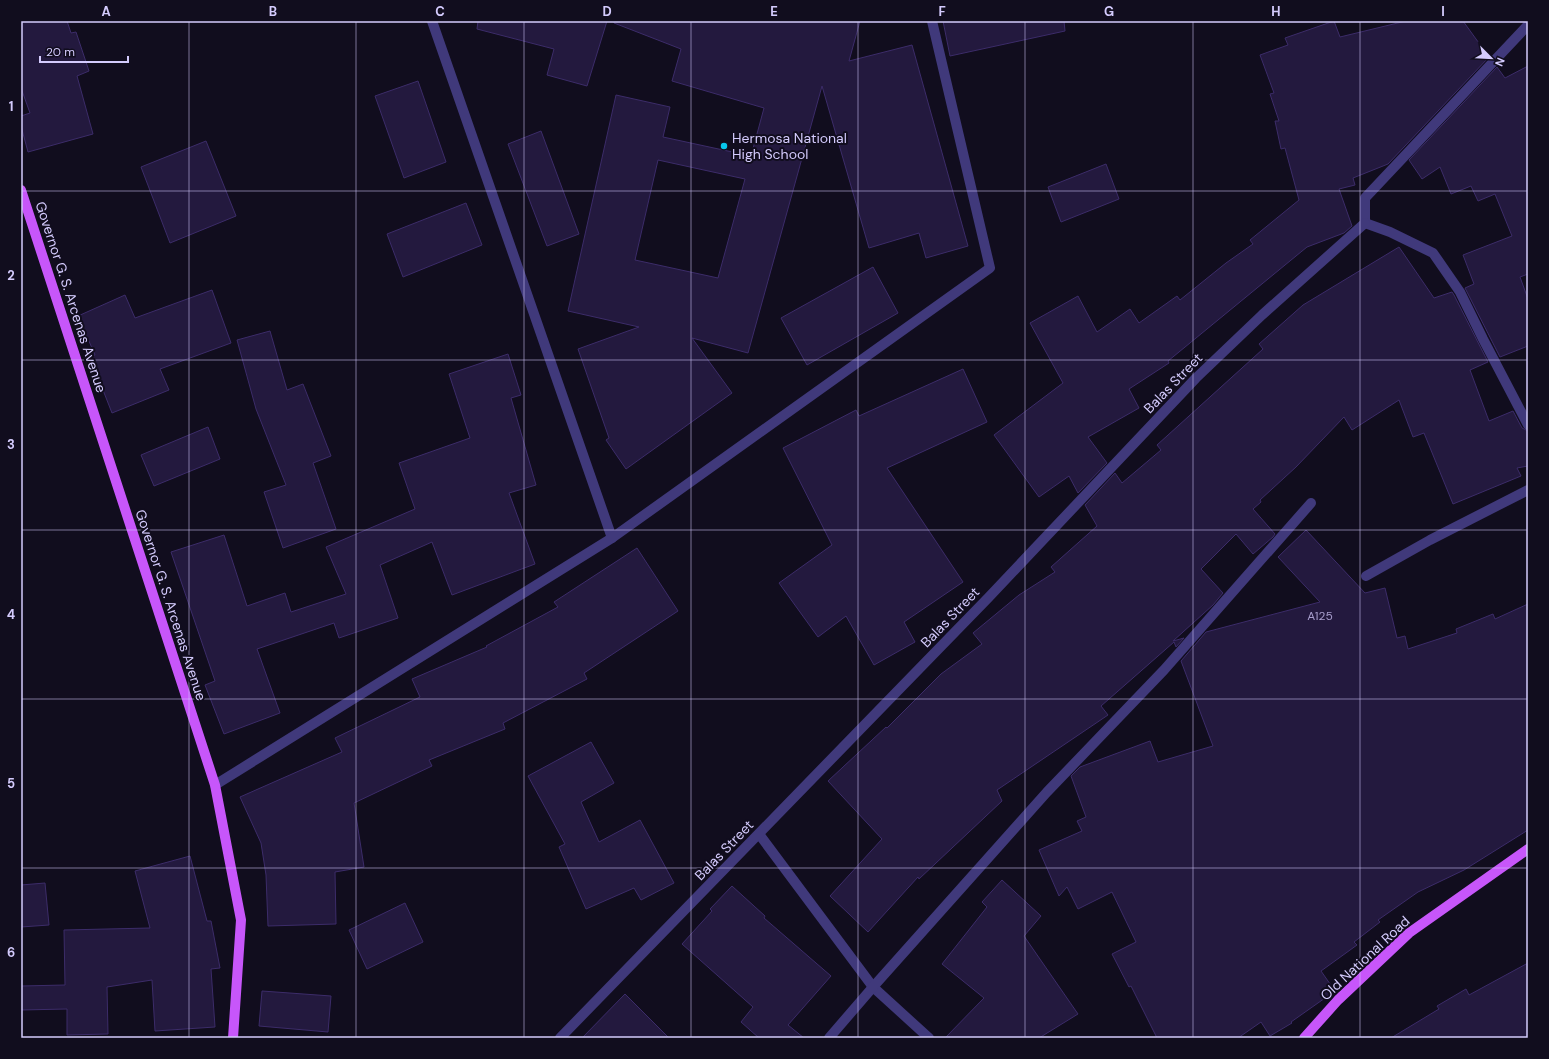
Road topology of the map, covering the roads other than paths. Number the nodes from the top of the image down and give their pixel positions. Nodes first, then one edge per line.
1 (432, 21) edge
2 (932, 21) edge
3 (1528, 25) edge
4 (21, 190) edge
5 (1366, 222) junction
6 (1528, 425) edge
7 (1528, 490) edge
8 (1311, 503) dead end
9 (612, 538) junction
10 (1366, 576) dead end
11 (214, 785) junction
12 (760, 834) junction
13 (1528, 849) edge
14 (873, 987) junction
15 (233, 1038) edge
16 (560, 1038) edge
17 (829, 1038) edge
18 (928, 1038) edge
19 (1304, 1038) edge

1 - 9 street
2 - 9 street
3 - 5 street
4 - 11 main road, Governor G. S. Arcenas Avenue
5 - 6 street
5 - 12 street, Balas Street
7 - 10 street
8 - 14 street
9 - 11 street
11 - 15 main road, Governor G. S. Arcenas Avenue
12 - 14 street
12 - 16 street, Balas Street
13 - 19 main road, Old National Road
14 - 17 street
14 - 18 street

